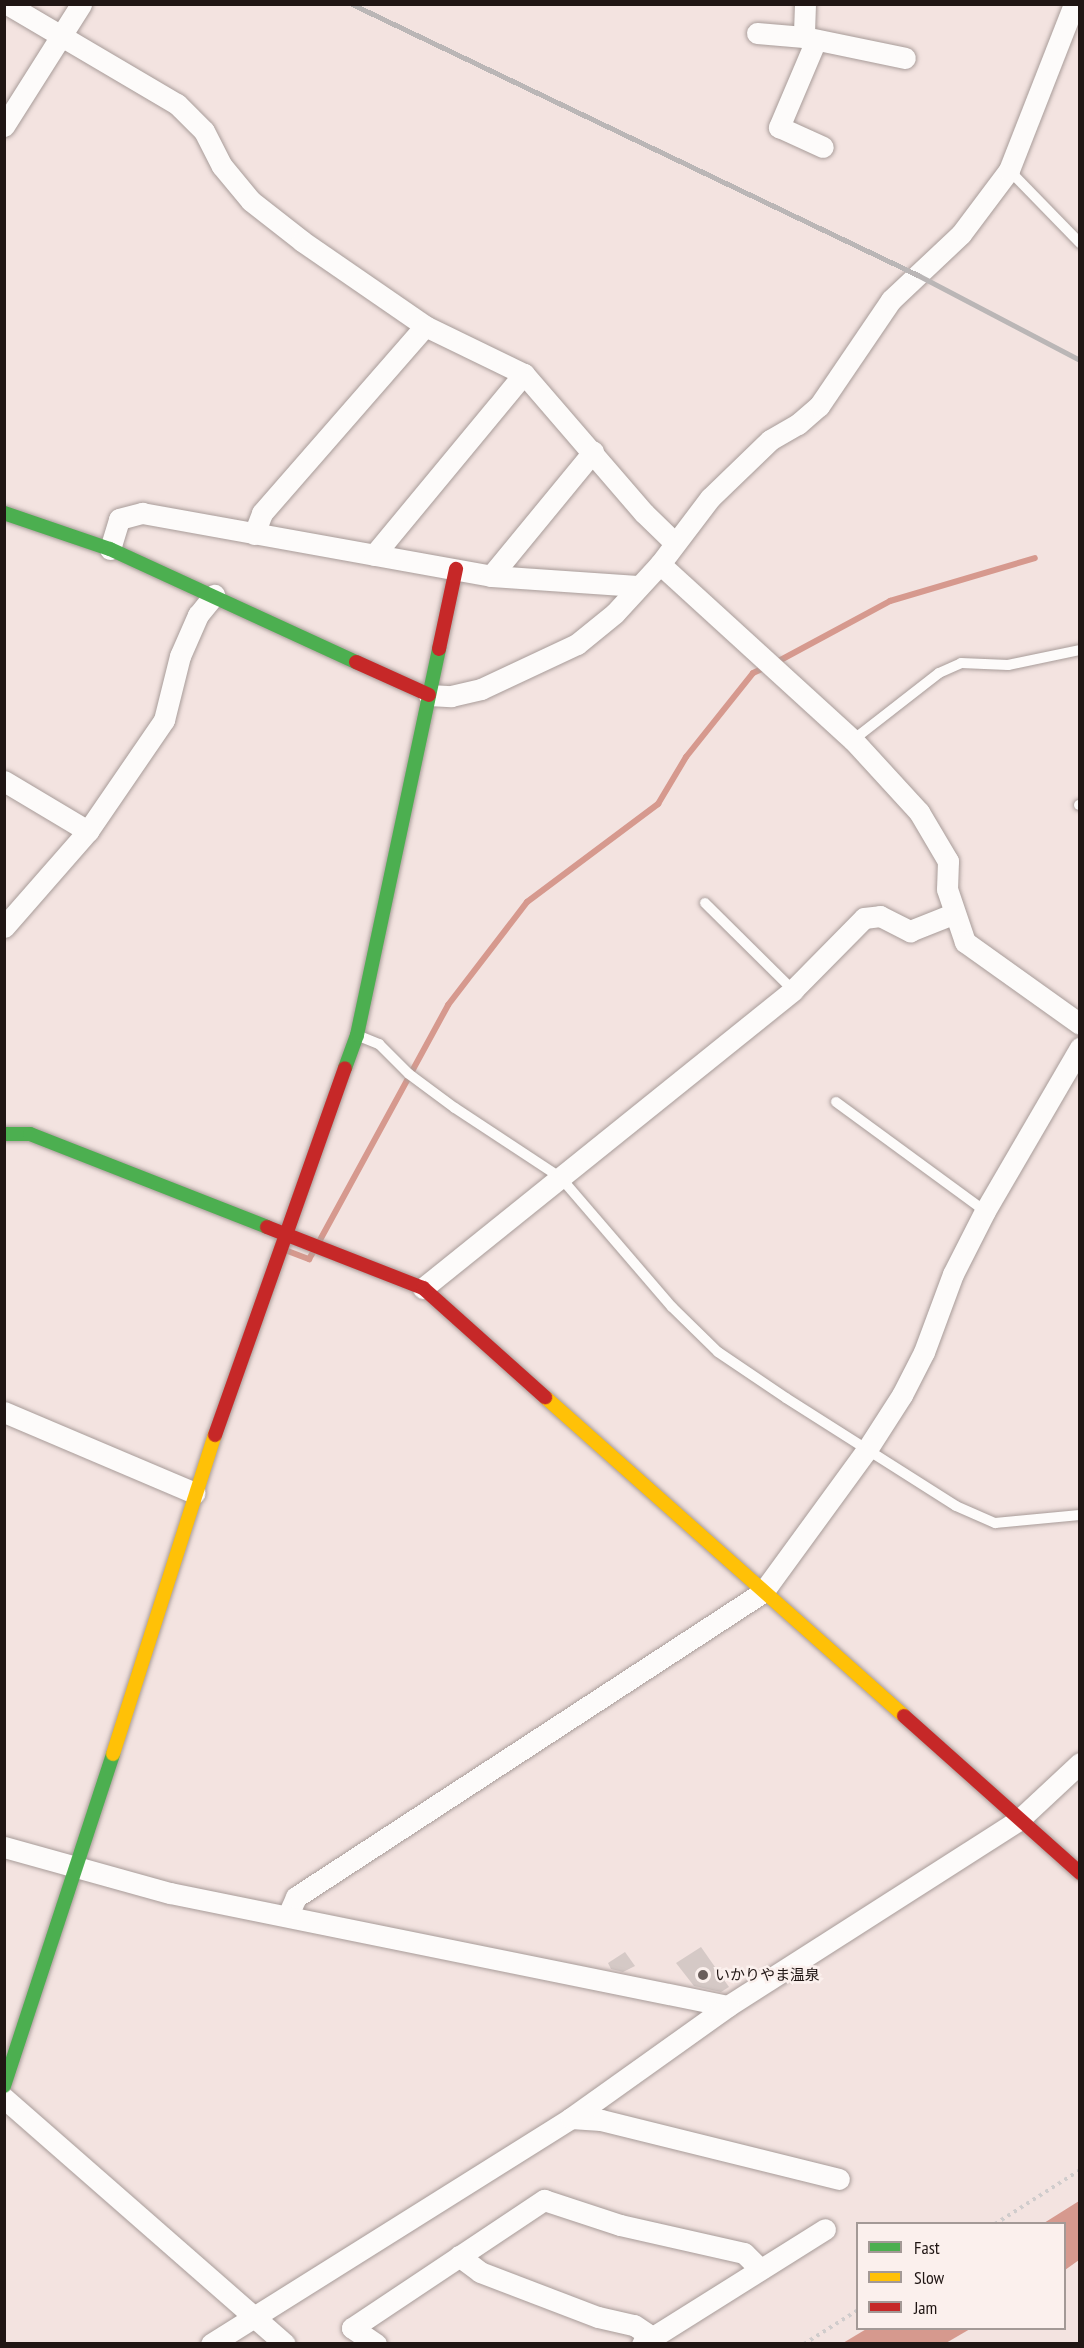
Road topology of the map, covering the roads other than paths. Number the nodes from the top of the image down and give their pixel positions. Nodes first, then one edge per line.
1 (8, 4) edge
2 (81, 4) edge
3 (805, 4) edge
4 (1074, 4) edge
5 (757, 33) dead end
6 (60, 36) junction
7 (810, 38) junction
8 (905, 58) dead end
9 (4, 126) edge
10 (823, 147) dead end
11 (1009, 170) junction
12 (1080, 243) edge
13 (425, 326) junction
14 (524, 374) junction
15 (593, 452) junction
16 (4, 513) edge
17 (254, 534) junction
18 (675, 543) junction
19 (110, 549) junction
20 (374, 555) junction
21 (660, 564) junction
22 (456, 569) junction
23 (491, 576) junction
24 (638, 586) junction
25 (214, 596) junction
26 (1080, 650) edge
27 (429, 695) junction
28 (853, 740) junction
29 (4, 781) edge
30 (88, 831) junction
31 (705, 903) dead end
32 (953, 914) junction
33 (4, 927) edge
34 (793, 990) junction
35 (1080, 1024) edge
36 (357, 1035) junction
37 (1080, 1048) edge
38 (836, 1102) dead end
39 (4, 1134) edge
40 (561, 1178) junction
41 (985, 1211) junction
42 (284, 1231) junction
43 (423, 1288) junction
44 (4, 1412) edge
45 (866, 1451) junction
46 (195, 1493) junction
47 (1080, 1515) edge
48 (763, 1592) junction
49 (1080, 1763) edge
50 (1020, 1819) junction
51 (4, 1847) edge
52 (78, 1868) junction
53 (1080, 1873) edge
54 (288, 1915) junction
55 (728, 2006) junction
56 (4, 2086) edge
57 (4, 2098) edge
58 (571, 2118) junction
59 (839, 2179) dead end
60 (825, 2229) dead end
61 (459, 2256) junction
62 (760, 2269) junction
63 (253, 2316) junction
64 (647, 2340) edge
65 (211, 2343) edge
66 (285, 2343) edge
67 (376, 2343) edge

1 - 6 street
2 - 6 street
3 - 7 street
4 - 11 street
5 - 7 street
6 - 9 street
6 - 13 street
7 - 8 street
7 - 10 street
11 - 12 lane
11 - 18 street
13 - 14 street
13 - 17 street
14 - 15 street
14 - 20 street
15 - 18 street
15 - 23 street
16 - 19 street
17 - 19 street
17 - 20 street
18 - 21 street
19 - 25 street
20 - 22 street
21 - 24 street
21 - 28 street
22 - 23 street
22 - 27 street
23 - 24 street
24 - 27 street
25 - 27 street
25 - 30 street
26 - 28 lane
27 - 36 street
28 - 32 street
29 - 30 street
30 - 33 street
31 - 34 lane
32 - 34 street
32 - 35 street
34 - 40 street
36 - 40 lane
36 - 42 street
37 - 41 street
38 - 41 lane
39 - 42 street
40 - 43 street
40 - 45 lane
41 - 45 street
42 - 43 street
42 - 46 street
43 - 48 street
44 - 46 street
45 - 47 lane
45 - 48 street
46 - 52 street
48 - 50 street
48 - 54 street
49 - 50 street
50 - 53 street
50 - 55 street
51 - 52 street
52 - 54 street
52 - 56 street
54 - 55 street
55 - 58 street
57 - 63 street
58 - 59 street
58 - 63 street
60 - 62 street
61 - 62 street
61 - 64 street
61 - 67 street
62 - 64 street
63 - 65 street
63 - 66 street

